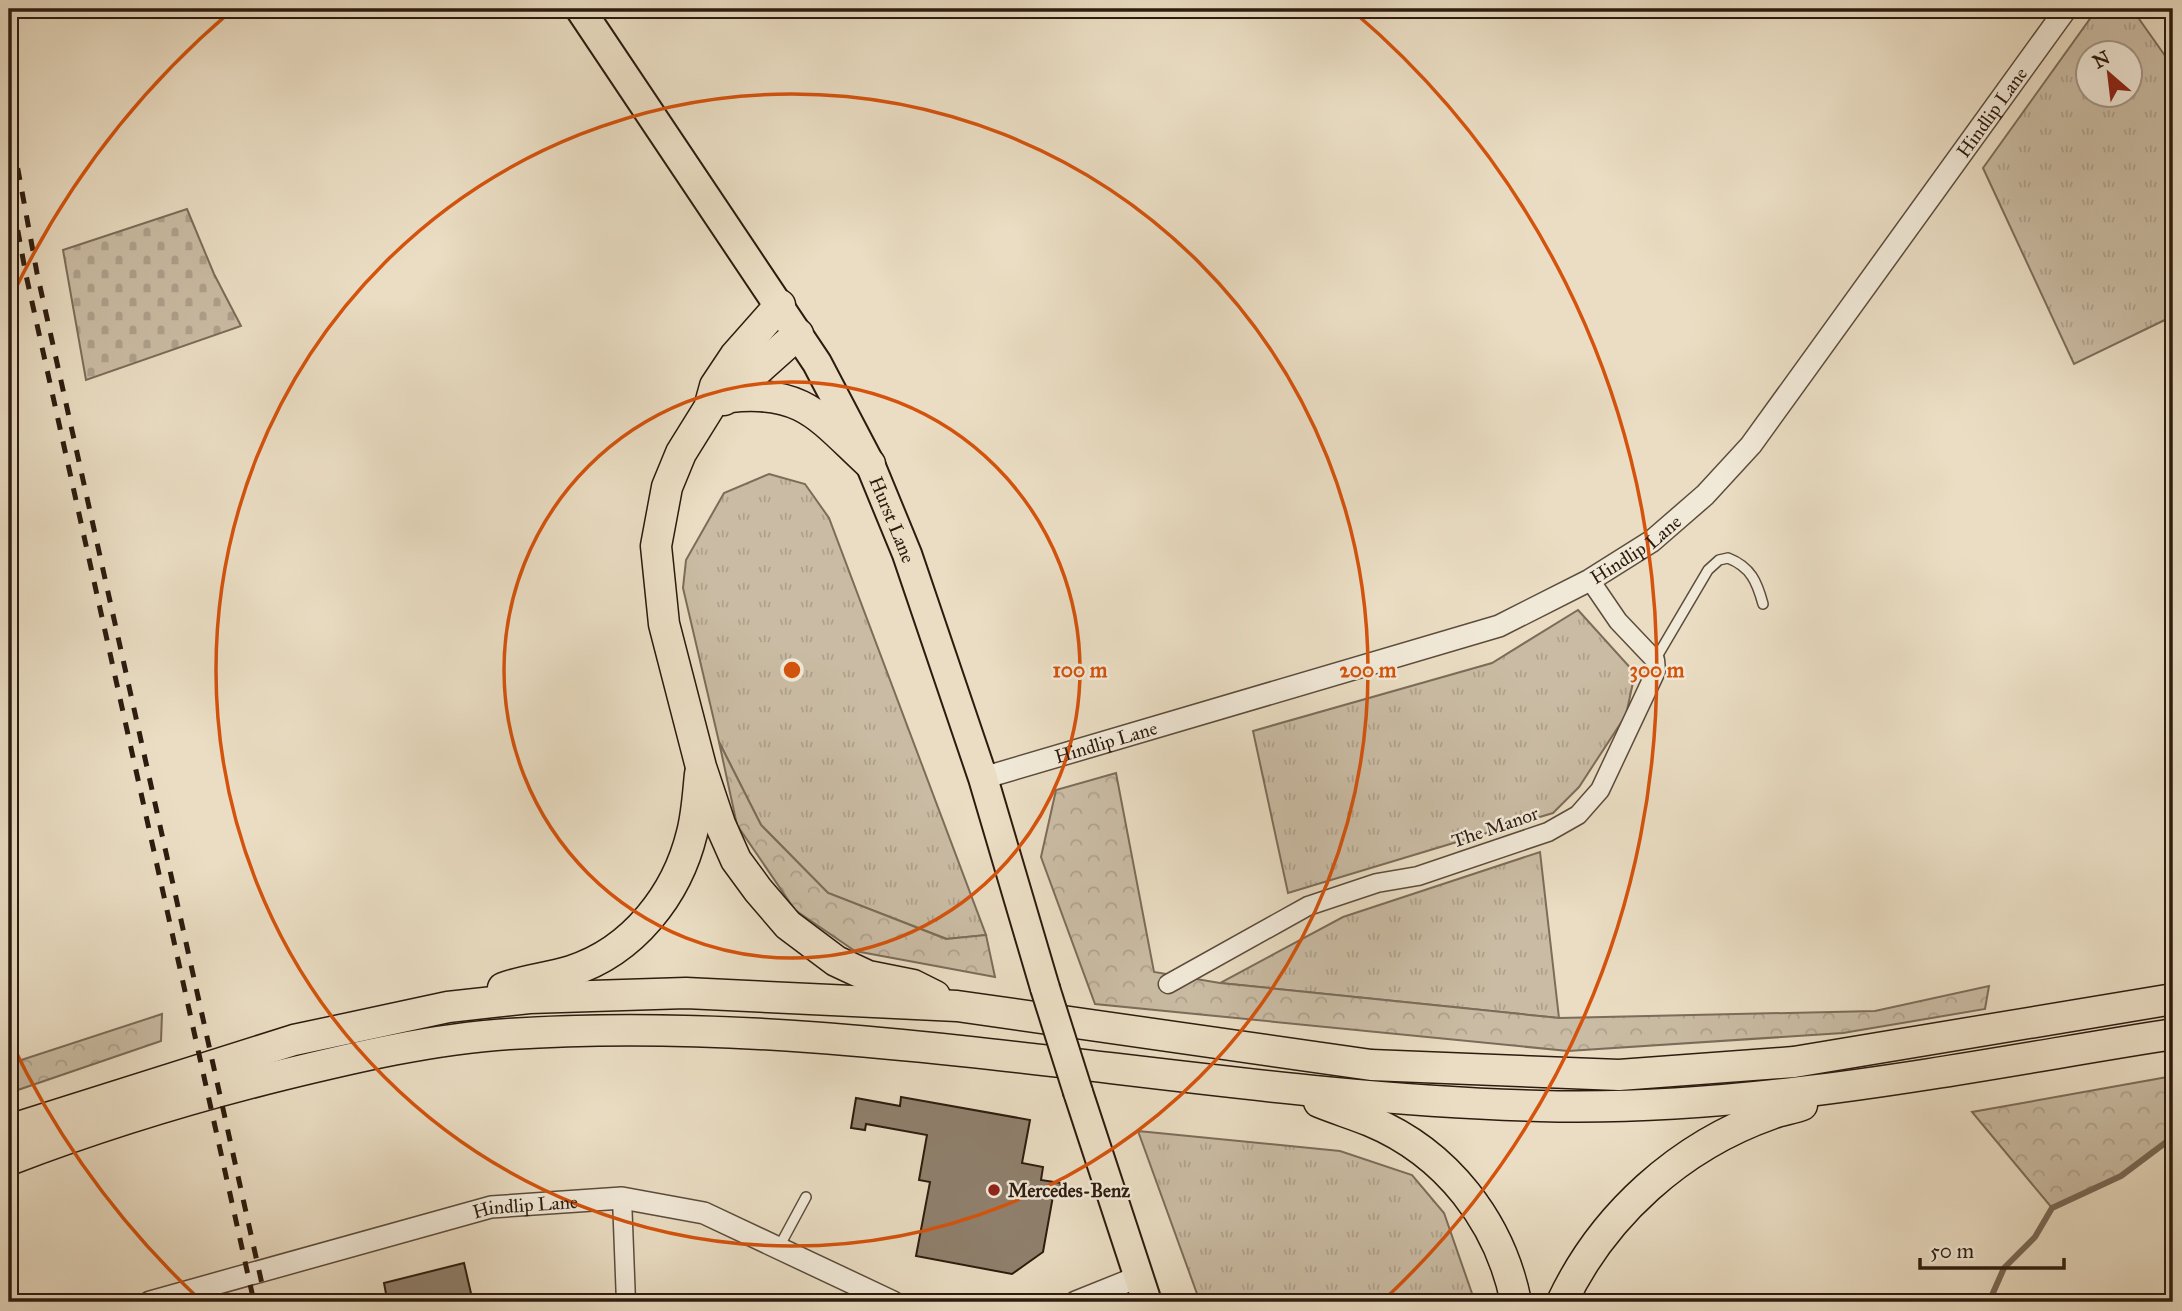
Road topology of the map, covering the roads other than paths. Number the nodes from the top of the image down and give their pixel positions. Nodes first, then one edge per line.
1 (580, 9) edge
2 (2066, 9) edge
3 (780, 305) junction
4 (798, 334) junction
5 (719, 403) junction
6 (870, 464) junction
7 (1590, 580) junction
8 (1763, 604) dead end
9 (1655, 660) junction
10 (701, 767) junction
11 (983, 778) junction
12 (1168, 984) dead end
13 (2173, 999) edge
14 (957, 1006) junction
15 (448, 1007) junction
16 (2173, 1034) edge
17 (1858, 1084) junction
18 (1288, 1088) junction
19 (9, 1130) edge
20 (9, 1160) edge
21 (806, 1196) dead end
22 (622, 1198) junction
23 (778, 1249) junction
24 (1142, 1290) edge
25 (150, 1302) edge
26 (626, 1302) edge
27 (893, 1302) edge
28 (1076, 1302) edge
29 (1516, 1302) edge
30 (1562, 1302) edge

1 - 3 main road, Hurst Lane
2 - 7 street, Hindlip Lane
3 - 4 main road, Hurst Lane
3 - 5 highway
4 - 5 highway
4 - 6 main road, Hurst Lane
5 - 6 highway
5 - 10 highway
6 - 11 main road, Hurst Lane
7 - 9 street
7 - 11 street, Hindlip Lane
8 - 9 lane
9 - 12 street, The Manor
10 - 14 highway
10 - 15 highway
11 - 24 main road, Hurst Lane, bridge
13 - 14 highway
14 - 15 highway
15 - 19 highway
16 - 17 highway
17 - 18 highway
17 - 30 highway
18 - 20 highway
18 - 29 highway
21 - 23 lane
22 - 23 street, Hindlip Lane
22 - 25 street, Hindlip Lane
22 - 26 street
23 - 27 street, Hindlip Lane
24 - 28 street

